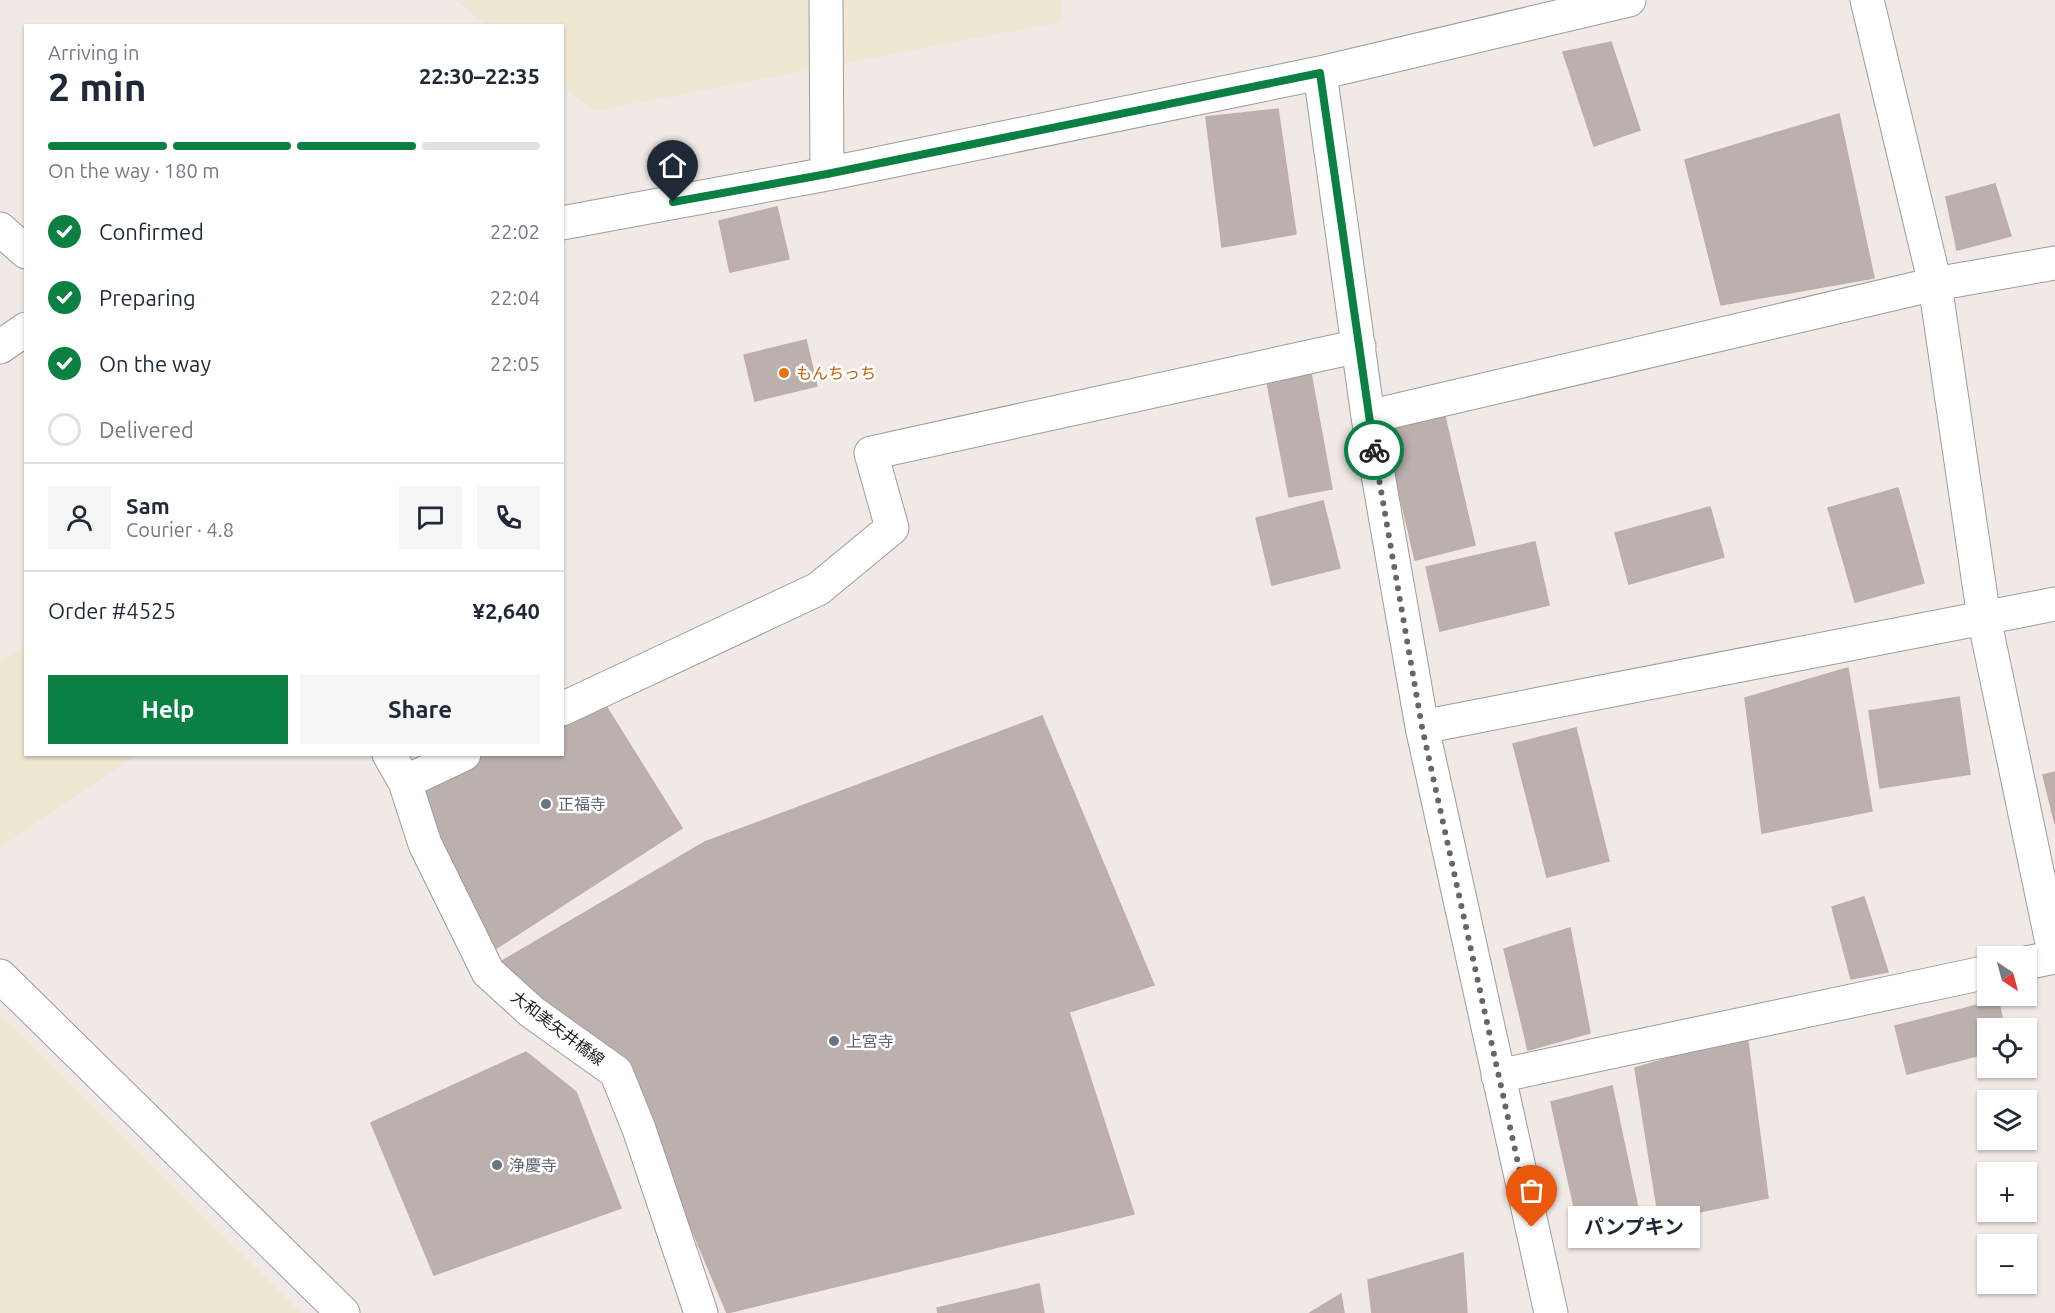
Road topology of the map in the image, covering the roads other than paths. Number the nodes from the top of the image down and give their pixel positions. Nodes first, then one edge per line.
1 (826, 0) edge
2 (1629, 0) edge
3 (1868, 0) edge
4 (1320, 73) junction
5 (827, 174) junction
6 (564, 223) edge
7 (0, 229) edge
8 (24, 250) edge
9 (2055, 263) edge
10 (1935, 284) junction
11 (24, 330) edge
12 (1359, 346) junction
13 (0, 347) edge
14 (1368, 417) junction
15 (2055, 604) edge
16 (1984, 618) junction
17 (564, 707) edge
18 (1422, 727) junction
19 (454, 756) edge
20 (397, 768) edge
21 (2055, 957) edge
22 (2037, 961) edge
23 (1977, 974) edge
24 (0, 976) edge
25 (1498, 1076) junction
26 (343, 1313) edge
27 (701, 1313) edge
28 (1551, 1313) edge

1 - 5 street
2 - 4 street
3 - 10 street
4 - 5 street
4 - 12 street
5 - 6 street
7 - 8 street
9 - 10 street
10 - 14 street
10 - 16 street
11 - 13 street
12 - 14 street
12 - 17 street
14 - 18 street
15 - 16 street
16 - 18 street
16 - 21 street
18 - 25 street
19 - 20 street
20 - 27 street, 大和美矢井橋線
21 - 22 street
23 - 25 street
24 - 26 street
25 - 28 street

